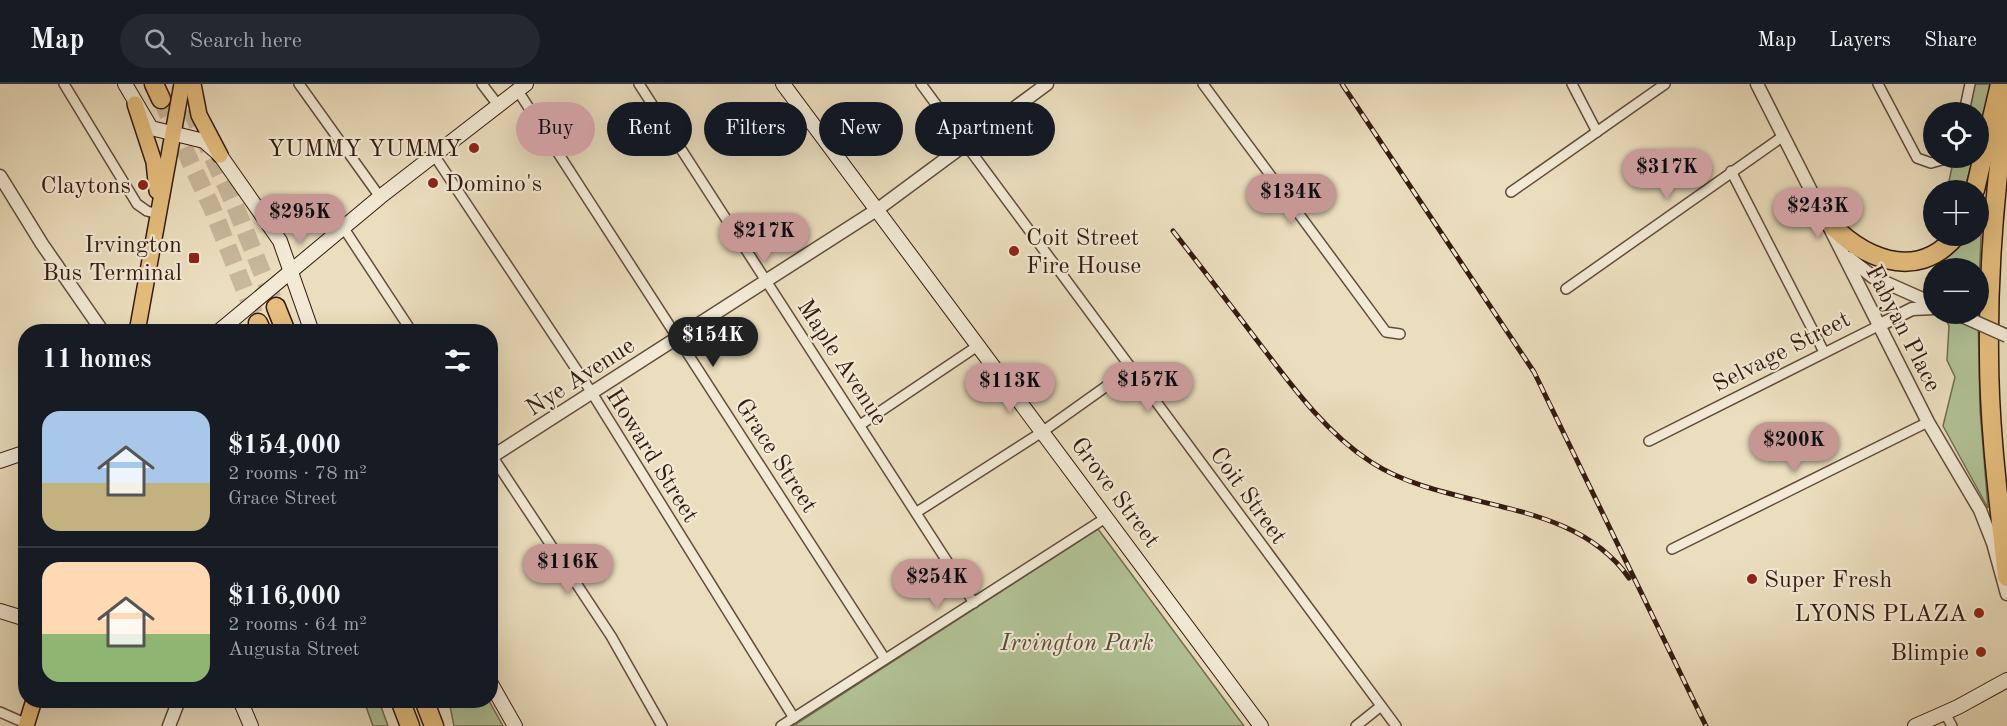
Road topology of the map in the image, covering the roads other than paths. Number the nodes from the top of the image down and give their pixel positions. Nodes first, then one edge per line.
1 (64, 84) edge
2 (125, 84) edge
3 (182, 84) edge
4 (193, 84) edge
5 (299, 84) edge
6 (482, 84) edge
7 (639, 84) edge
8 (783, 84) edge
9 (921, 84) edge
10 (1047, 84) edge
11 (1203, 84) edge
12 (1572, 84) edge
13 (1665, 84) edge
14 (1757, 84) edge
15 (1878, 84) edge
16 (1970, 84) edge
17 (2000, 84) edge
18 (522, 88) edge
19 (934, 102) edge
20 (1022, 102) edge
21 (1966, 102) edge
22 (2007, 103) edge
23 (135, 104) junction
24 (498, 105) junction
25 (1597, 132) junction
26 (173, 134) junction
27 (1782, 136) junction
28 (220, 155) junction
29 (434, 155) junction
30 (949, 156) edge
31 (974, 156) edge
32 (1923, 161) edge
33 (1731, 171) junction
34 (0, 176) edge
35 (1976, 180) edge
36 (1511, 192) dead end
37 (380, 197) junction
38 (878, 209) junction
39 (158, 214) junction
40 (1825, 218) junction
41 (344, 227) junction
42 (1839, 246) junction
43 (1945, 246) edge
44 (292, 270) junction
45 (767, 280) junction
46 (1566, 289) dead end
47 (1923, 301) edge
48 (276, 307) tunnel mouth
49 (1923, 308) edge
50 (97, 324) edge
51 (138, 324) edge
52 (228, 324) edge
53 (283, 324) edge
54 (309, 324) edge
55 (407, 324) edge
56 (1979, 324) edge
57 (1878, 326) junction
58 (1400, 334) dead end
59 (2007, 336) edge
60 (678, 338) junction
61 (979, 345) junction
62 (1824, 352) junction
63 (1132, 368) junction
64 (592, 393) junction
65 (1928, 422) junction
66 (860, 425) junction
67 (1042, 432) junction
68 (1649, 441) dead end
69 (498, 452) edge
70 (18, 455) edge
71 (0, 461) edge
72 (498, 466) edge
73 (917, 512) junction
74 (1107, 517) junction
75 (1672, 549) dead end
76 (2007, 577) edge
77 (2007, 594) edge
78 (974, 603) junction
79 (0, 610) edge
80 (18, 616) edge
81 (885, 659) junction
82 (2007, 680) edge
83 (498, 696) edge
84 (1381, 706) junction
85 (32, 708) edge
86 (176, 708) edge
87 (243, 708) edge
88 (403, 708) edge
89 (427, 708) edge
90 (0, 712) edge
91 (1946, 713) junction
92 (794, 718) junction
93 (27, 725) edge
94 (169, 726) edge
95 (251, 726) edge
96 (410, 726) edge
97 (434, 726) edge
98 (515, 726) edge
99 (662, 726) edge
100 (781, 726) edge
101 (1261, 726) edge
102 (1356, 726) edge
103 (1396, 726) edge
104 (1915, 726) edge
105 (1952, 726) edge

1 - 39 street
2 - 23 main road
3 - 26 main road
4 - 28 main road
5 - 37 street
6 - 24 street
7 - 45 street, Maple Avenue
8 - 38 main road, Grove Street
9 - 19 street, Coit Street
10 - 20 street, Nye Avenue
11 - 58 street
12 - 25 street
13 - 25 street
14 - 27 street, Fabyan Place
15 - 32 street
16 - 21 street
17 - 35 highway
18 - 24 main road
18 - 60 street, Grace Street
22 - 76 highway
23 - 26 main road
23 - 39 main road
24 - 29 main road
25 - 36 street
26 - 28 main road
26 - 39 main road
27 - 33 street
27 - 40 street, Fabyan Place
28 - 44 main road
29 - 37 main road
29 - 64 street, Howard Street
30 - 38 street, Nye Avenue
31 - 63 street, Coit Street
33 - 46 street
33 - 62 street
34 - 50 street
37 - 41 main road
38 - 45 street, Nye Avenue
38 - 61 main road, Grove Street
39 - 51 main road
40 - 42 street, Fabyan Place
40 - 43 highway
41 - 44 main road
41 - 55 street
42 - 47 street
42 - 57 street, Fabyan Place
44 - 52 main road
44 - 54 main road
45 - 60 street, Nye Avenue
45 - 66 street, Maple Avenue
48 - 53 highway
49 - 57 street, Selvage Street
56 - 59 street, bridge
57 - 62 street, Selvage Street
57 - 65 street, Fabyan Place
60 - 64 street, Nye Avenue
60 - 81 street, Grace Street
61 - 66 street
61 - 67 main road, Grove Street
62 - 68 street, Selvage Street
63 - 67 street
63 - 84 street, Coit Street
64 - 69 street, Nye Avenue
64 - 92 street, Howard Street
65 - 75 street
65 - 77 street, Fabyan Place
66 - 73 street, Maple Avenue
67 - 73 street
67 - 74 main road, Grove Street
70 - 71 main road
72 - 99 street
73 - 78 street, Maple Avenue
74 - 78 street
74 - 101 main road, Grove Street
78 - 81 street
79 - 80 main road
81 - 92 street
82 - 91 main road
83 - 98 main road
84 - 102 street
84 - 103 street, Coit Street
85 - 93 main road
86 - 94 street
87 - 95 main road
88 - 96 highway
89 - 97 highway
90 - 93 street
91 - 104 main road
91 - 105 street
92 - 100 street

